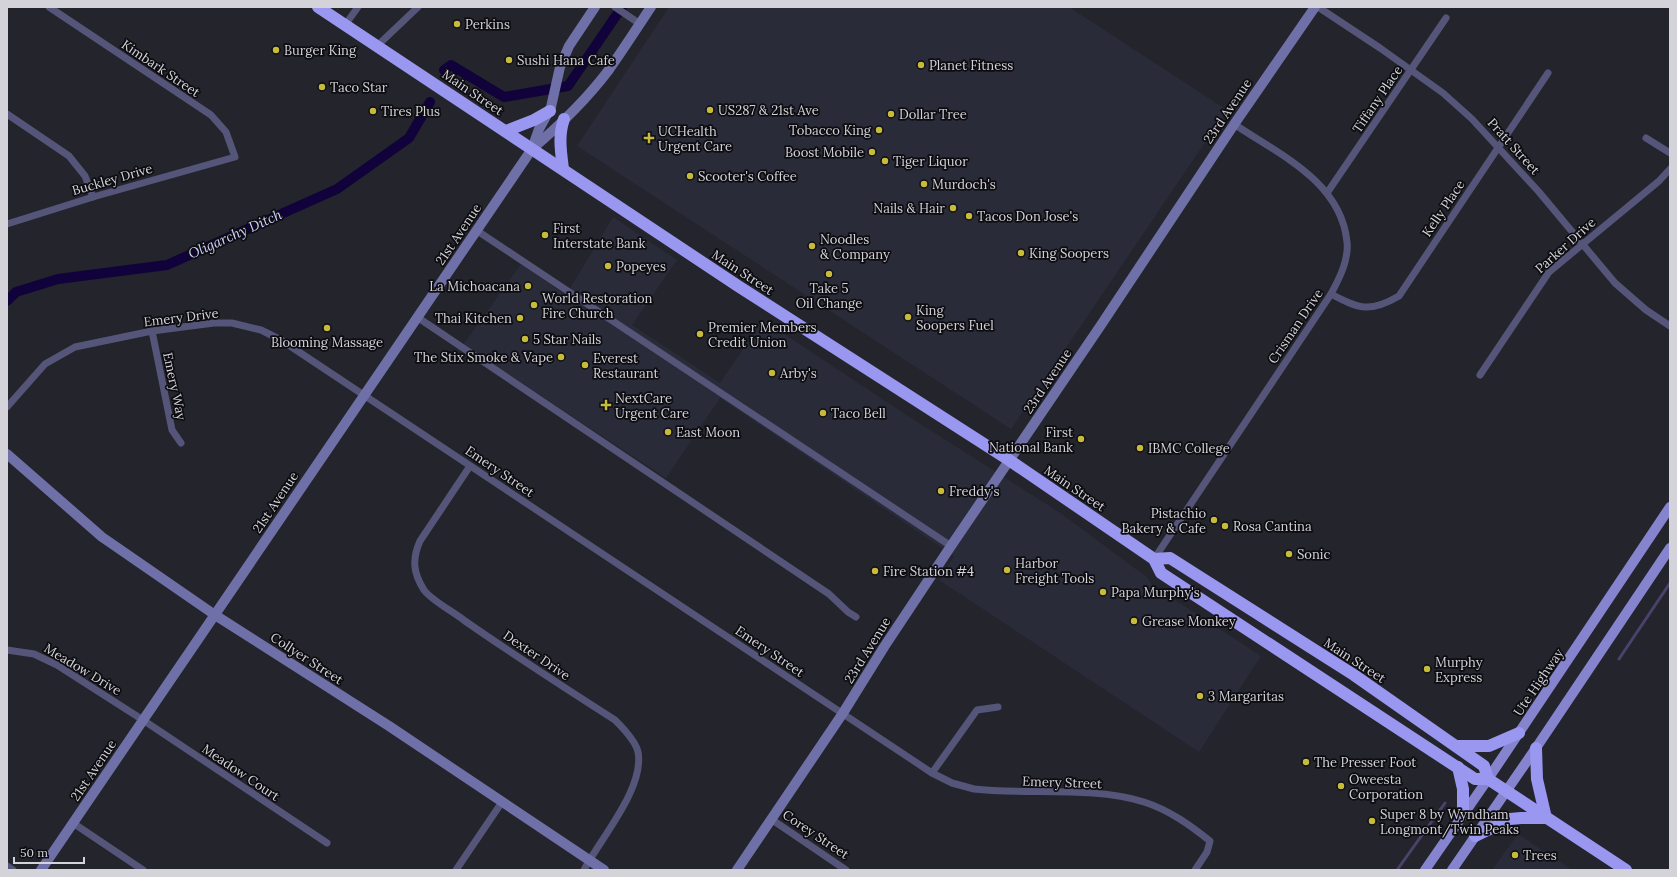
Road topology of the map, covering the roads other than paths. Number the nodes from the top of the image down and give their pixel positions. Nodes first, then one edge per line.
1 (49, 7) edge
2 (318, 7) edge
3 (358, 7) edge
4 (418, 7) edge
5 (595, 7) edge
6 (615, 7) edge
7 (651, 7) edge
8 (1316, 7) edge
9 (1446, 18) dead end
10 (640, 24) junction
11 (345, 25) junction
12 (377, 46) junction
13 (1411, 70) junction
14 (1548, 73) dead end
15 (550, 111) junction
16 (7, 114) edge
17 (564, 119) junction
18 (1234, 124) junction
19 (506, 131) junction
20 (1646, 138) dead end
21 (1499, 147) junction
22 (532, 149) junction
23 (1670, 153) edge
24 (225, 160) joint
25 (563, 169) junction
26 (1670, 169) edge
27 (1327, 193) junction
28 (92, 197) junction
29 (7, 224) edge
30 (476, 230) junction
31 (1582, 244) junction
32 (1331, 294) junction
33 (417, 317) junction
34 (1670, 326) edge
35 (152, 331) junction
36 (1480, 375) dead end
37 (364, 395) junction
38 (7, 408) edge
39 (181, 443) dead end
40 (7, 454) edge
41 (1009, 460) junction
42 (470, 466) junction
43 (1670, 507) edge
44 (951, 546) junction
45 (1670, 548) edge
46 (1154, 558) junction
47 (215, 614) junction
48 (856, 618) dead end
49 (7, 650) edge
50 (998, 707) dead end
51 (843, 713) junction
52 (143, 720) junction
53 (1519, 733) junction
54 (1456, 746) junction
55 (1536, 748) junction
56 (1458, 767) junction
57 (932, 773) junction
58 (1488, 779) junction
59 (1506, 791) junction
60 (502, 802) junction
61 (1463, 814) junction
62 (1546, 818) junction
63 (771, 819) junction
64 (73, 823) junction
65 (1475, 836) junction
66 (327, 843) dead end
67 (589, 860) junction
68 (7, 866) edge
69 (13, 870) edge
70 (41, 870) edge
71 (143, 870) edge
72 (456, 870) edge
73 (584, 870) edge
74 (604, 870) edge
75 (737, 870) edge
76 (846, 870) edge
77 (1195, 870) edge
78 (1425, 870) edge
79 (1452, 870) edge
80 (1626, 870) edge

1 - 24 street, Kimbark Street
2 - 11 highway, Main Street
3 - 11 street
4 - 12 street
5 - 15 street, 21st Avenue
6 - 10 street
7 - 10 street, 21st Avenue
8 - 13 street, Pratt Street
8 - 18 street, 23rd Avenue
9 - 13 street, Tiffany Place
10 - 17 street, 21st Avenue
11 - 12 highway, Main Street
12 - 19 highway, Main Street
13 - 21 street, Pratt Street
13 - 27 street, Tiffany Place
14 - 21 street, Kelly Place
15 - 19 highway
15 - 22 street, 21st Avenue
16 - 28 street
17 - 22 street, 21st Avenue
17 - 25 highway
18 - 27 street, Crisman Drive
18 - 41 street, 23rd Avenue
19 - 22 highway, Main Street
20 - 23 street
21 - 31 street, Pratt Street
21 - 32 street, Kelly Place
22 - 25 highway, Main Street
22 - 30 street, 21st Avenue
24 - 28 street, Buckley Drive
25 - 41 highway, Main Street
26 - 31 street, Parker Drive
27 - 32 street, Crisman Drive
28 - 29 street, Buckley Drive
30 - 33 street, 21st Avenue
30 - 44 street
31 - 34 street, Pratt Street
31 - 36 street, Parker Drive
32 - 46 street, Crisman Drive
33 - 37 street, 21st Avenue
33 - 48 street
35 - 37 street, Emery Drive
35 - 38 street, Emery Drive
35 - 39 street, Emery Way
37 - 42 street, Emery Street
37 - 47 street, 21st Avenue
40 - 47 street, Collyer Street
41 - 44 street, 23rd Avenue
41 - 46 highway, Main Street
42 - 51 street, Emery Street
42 - 67 street, Dexter Drive
43 - 53 main road, Ute Highway
44 - 51 street, 23rd Avenue
45 - 55 main road
46 - 54 highway, Main Street
46 - 56 highway, Main Street
47 - 52 street, 21st Avenue
47 - 60 street, Collyer Street
49 - 52 street, Meadow Drive
50 - 57 street
51 - 57 street, Emery Street
51 - 63 street, 23rd Avenue
52 - 64 street, 21st Avenue
52 - 66 street, Meadow Court
53 - 54 highway
53 - 58 main road, Ute Highway
54 - 58 highway, Main Street
55 - 59 main road
55 - 62 highway
56 - 58 highway, Main Street
56 - 61 highway
57 - 77 street, Emery Street
58 - 59 highway, Main Street
58 - 61 main road, Ute Highway
59 - 62 highway, Main Street
59 - 65 main road
60 - 67 street, Collyer Street
60 - 72 street
61 - 78 main road, Ute Highway
62 - 65 highway
62 - 80 highway, Main Street
63 - 75 street, 23rd Avenue
63 - 76 street, Corey Street
64 - 70 street, 21st Avenue
64 - 71 street
65 - 79 main road
67 - 73 street, Dexter Drive
67 - 74 street, Collyer Street
68 - 69 street

